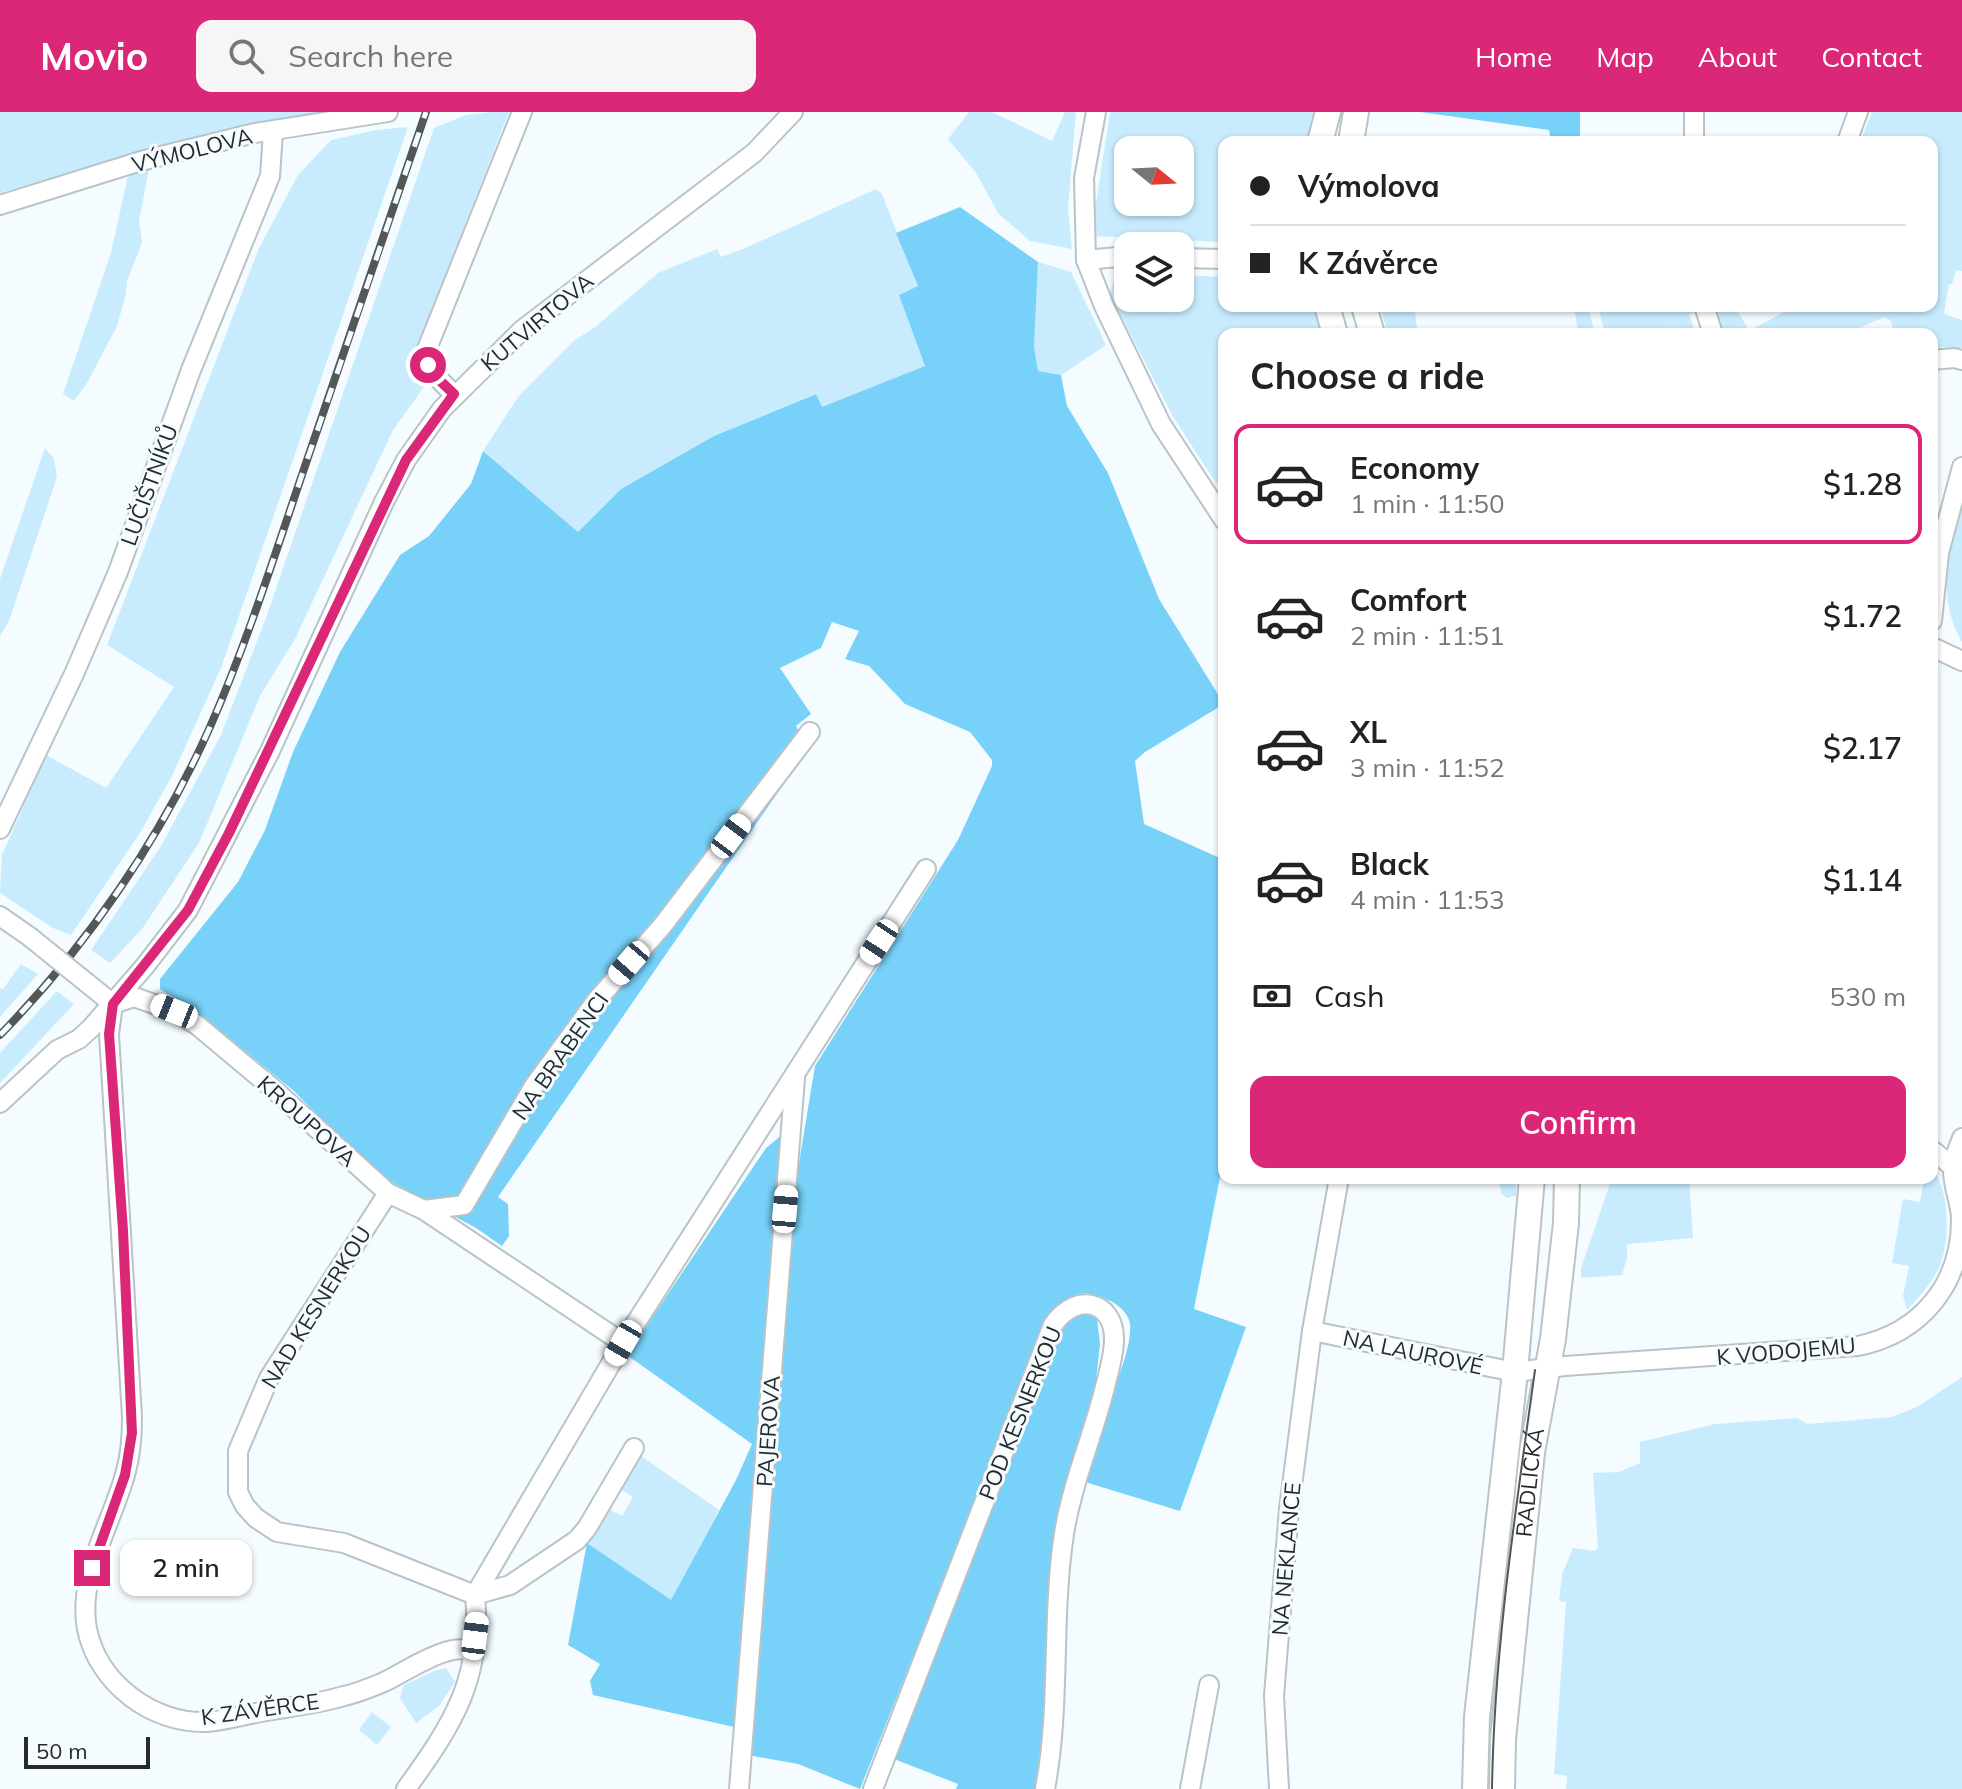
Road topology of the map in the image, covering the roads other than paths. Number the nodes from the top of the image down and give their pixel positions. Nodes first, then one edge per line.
1 (388, 112) edge
2 (522, 112) edge
3 (793, 112) edge
4 (1096, 112) edge
5 (1328, 112) edge
6 (1356, 112) edge
7 (1694, 112) edge
8 (1858, 112) edge
9 (273, 132) junction
10 (1322, 136) edge
11 (1352, 136) edge
12 (1694, 136) edge
13 (1849, 136) edge
14 (0, 205) edge
15 (1114, 257) edge
16 (1194, 258) edge
17 (1218, 259) edge
18 (1086, 260) junction
19 (1938, 359) edge
20 (1962, 360) edge
21 (454, 394) junction
22 (1962, 467) edge
23 (1218, 507) edge
24 (1938, 563) edge
25 (1938, 650) edge
26 (1962, 661) edge
27 (810, 732) dead end
28 (0, 829) edge
29 (926, 869) dead end
30 (0, 916) edge
31 (113, 1004) junction
32 (796, 1073) junction
33 (0, 1103) edge
34 (1962, 1138) edge
35 (1938, 1155) edge
36 (1953, 1167) junction
37 (1338, 1184) edge
38 (1531, 1184) edge
39 (1567, 1184) edge
40 (388, 1193) junction
41 (424, 1210) junction
42 (1312, 1331) junction
43 (623, 1343) junction
44 (1547, 1368) junction
45 (1515, 1372) junction
46 (634, 1448) dead end
47 (475, 1595) junction
48 (473, 1653) junction
49 (1209, 1685) dead end
50 (416, 1785) edge
51 (739, 1789) edge
52 (873, 1789) edge
53 (1045, 1789) edge
54 (1190, 1789) edge
55 (1279, 1789) edge
56 (1475, 1789) edge
57 (1502, 1789) edge

1 - 9 street, VÝMOLOVA
2 - 21 street
3 - 21 street, KUTVIRTOVA
4 - 18 street
5 - 10 main road
6 - 11 main road
7 - 12 street
8 - 13 street
9 - 14 street, VÝMOLOVA
9 - 28 street, LUČIŠTNÍKŮ
15 - 18 street
16 - 17 street
18 - 23 street
19 - 20 street
21 - 31 street, KUTVIRTOVA
22 - 24 street
25 - 26 street
27 - 41 street, NA BRABENCI
29 - 32 street
30 - 31 street, bridge
31 - 33 street
31 - 40 street, KROUPOVA
31 - 48 street, K ZÁVĚRCE
32 - 43 street
32 - 51 street, PAJEROVA
34 - 36 street, K VODOJEMU
35 - 36 street
36 - 44 street, K VODOJEMU
37 - 42 street, NA NEKLANCE
38 - 45 main road, RADLICKÁ
39 - 44 main road, RADLICKÁ
40 - 41 street, KROUPOVA
40 - 47 street, NAD KESNERKOU
41 - 43 street, KROUPOVA
42 - 45 street, NA LAUROVÉ
42 - 55 street, NA NEKLANCE
43 - 47 street
44 - 45 street, K VODOJEMU
44 - 57 main road, RADLICKÁ
45 - 56 main road, RADLICKÁ
46 - 47 street
47 - 48 street
48 - 50 street
49 - 54 street
52 - 53 street, POD KESNERKOU

